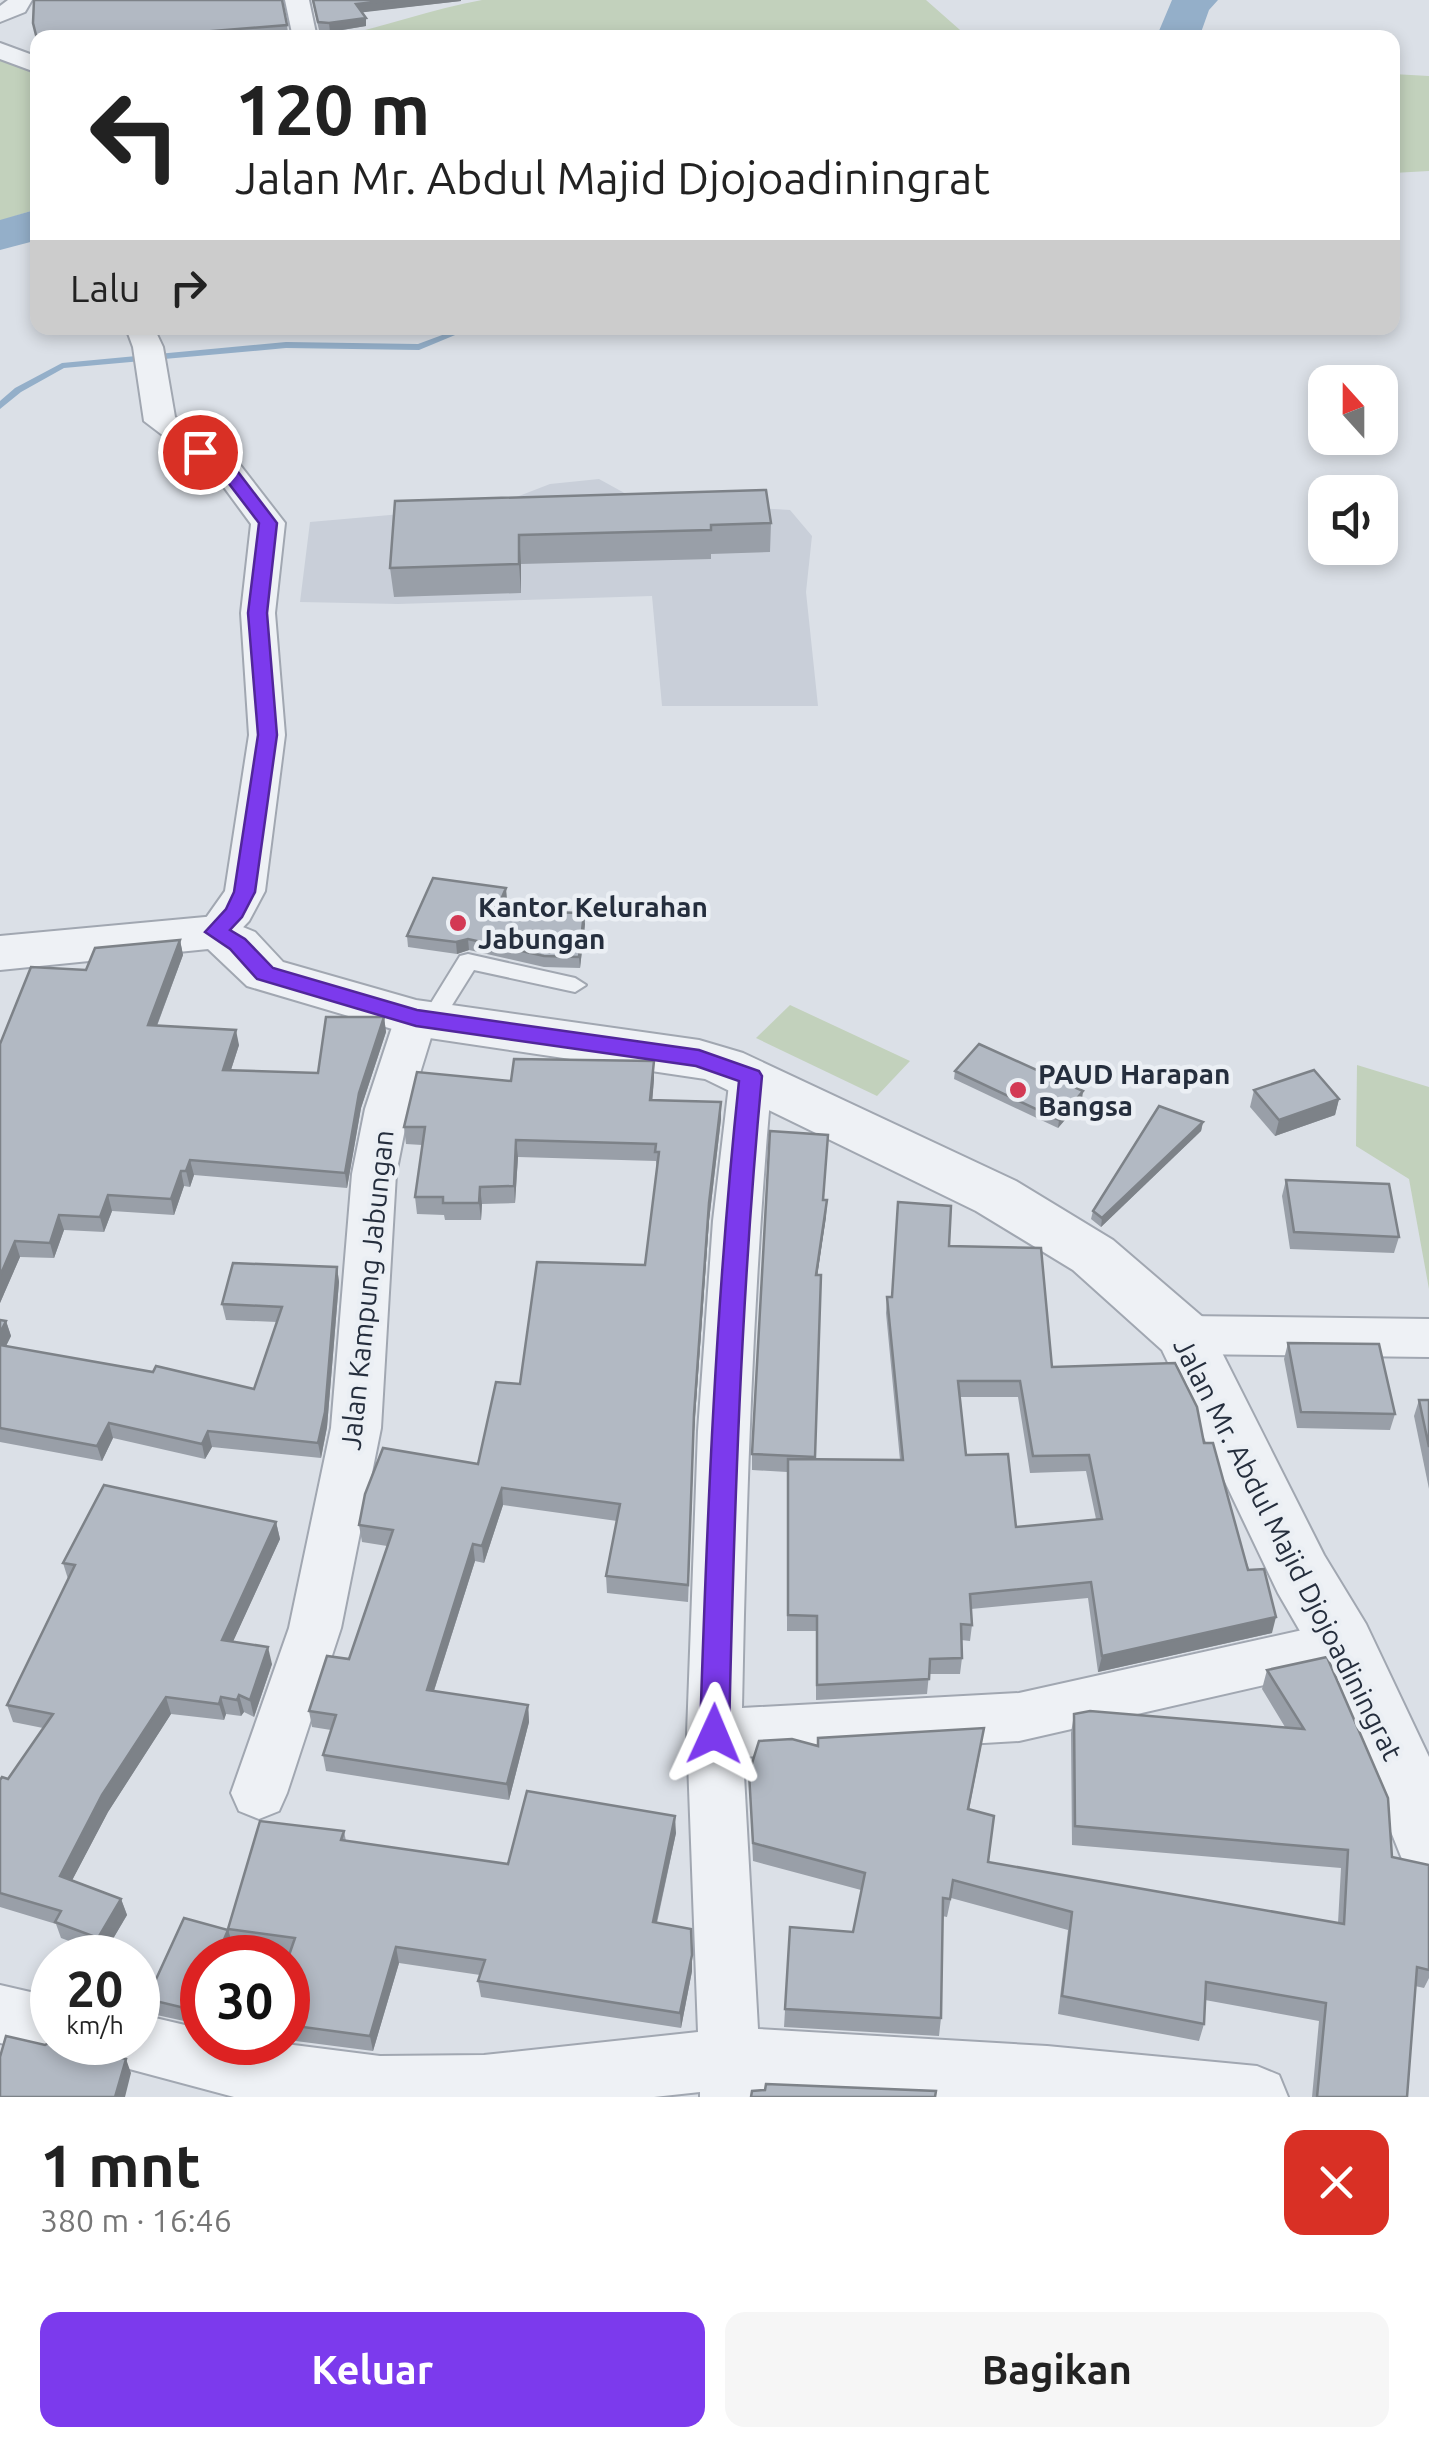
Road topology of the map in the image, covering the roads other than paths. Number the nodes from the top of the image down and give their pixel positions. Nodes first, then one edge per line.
1 (20, 0) edge
2 (297, 0) edge
3 (0, 15) edge
4 (303, 30) edge
5 (0, 50) edge
6 (30, 63) edge
7 (146, 346) edge
8 (216, 932) junction
9 (0, 953) edge
10 (575, 985) dead end
11 (423, 1019) junction
12 (751, 1076) junction
13 (1184, 1335) junction
14 (1429, 1338) edge
15 (1343, 1644) junction
16 (714, 1734) junction
17 (259, 1793) dead end
18 (1429, 1841) edge
19 (0, 2014) edge
20 (30, 2021) edge
21 (160, 2049) edge
22 (732, 2078) edge
23 (1257, 2097) edge

1 - 3 street
2 - 4 street
5 - 6 street
7 - 8 street
8 - 9 street
8 - 11 street, Jalan Mr. Abdul Majid Djojoadiningrat
10 - 11 lane
11 - 12 street, Jalan Mr. Abdul Majid Djojoadiningrat
11 - 17 street, Jalan Kampung Jabungan
12 - 13 street, Jalan Mr. Abdul Majid Djojoadiningrat
12 - 16 street
13 - 14 street
13 - 15 street, Jalan Mr. Abdul Majid Djojoadiningrat
15 - 16 street
15 - 18 street, Jalan Mr. Abdul Majid Djojoadiningrat
16 - 22 street
19 - 20 street
21 - 22 street
22 - 23 street

